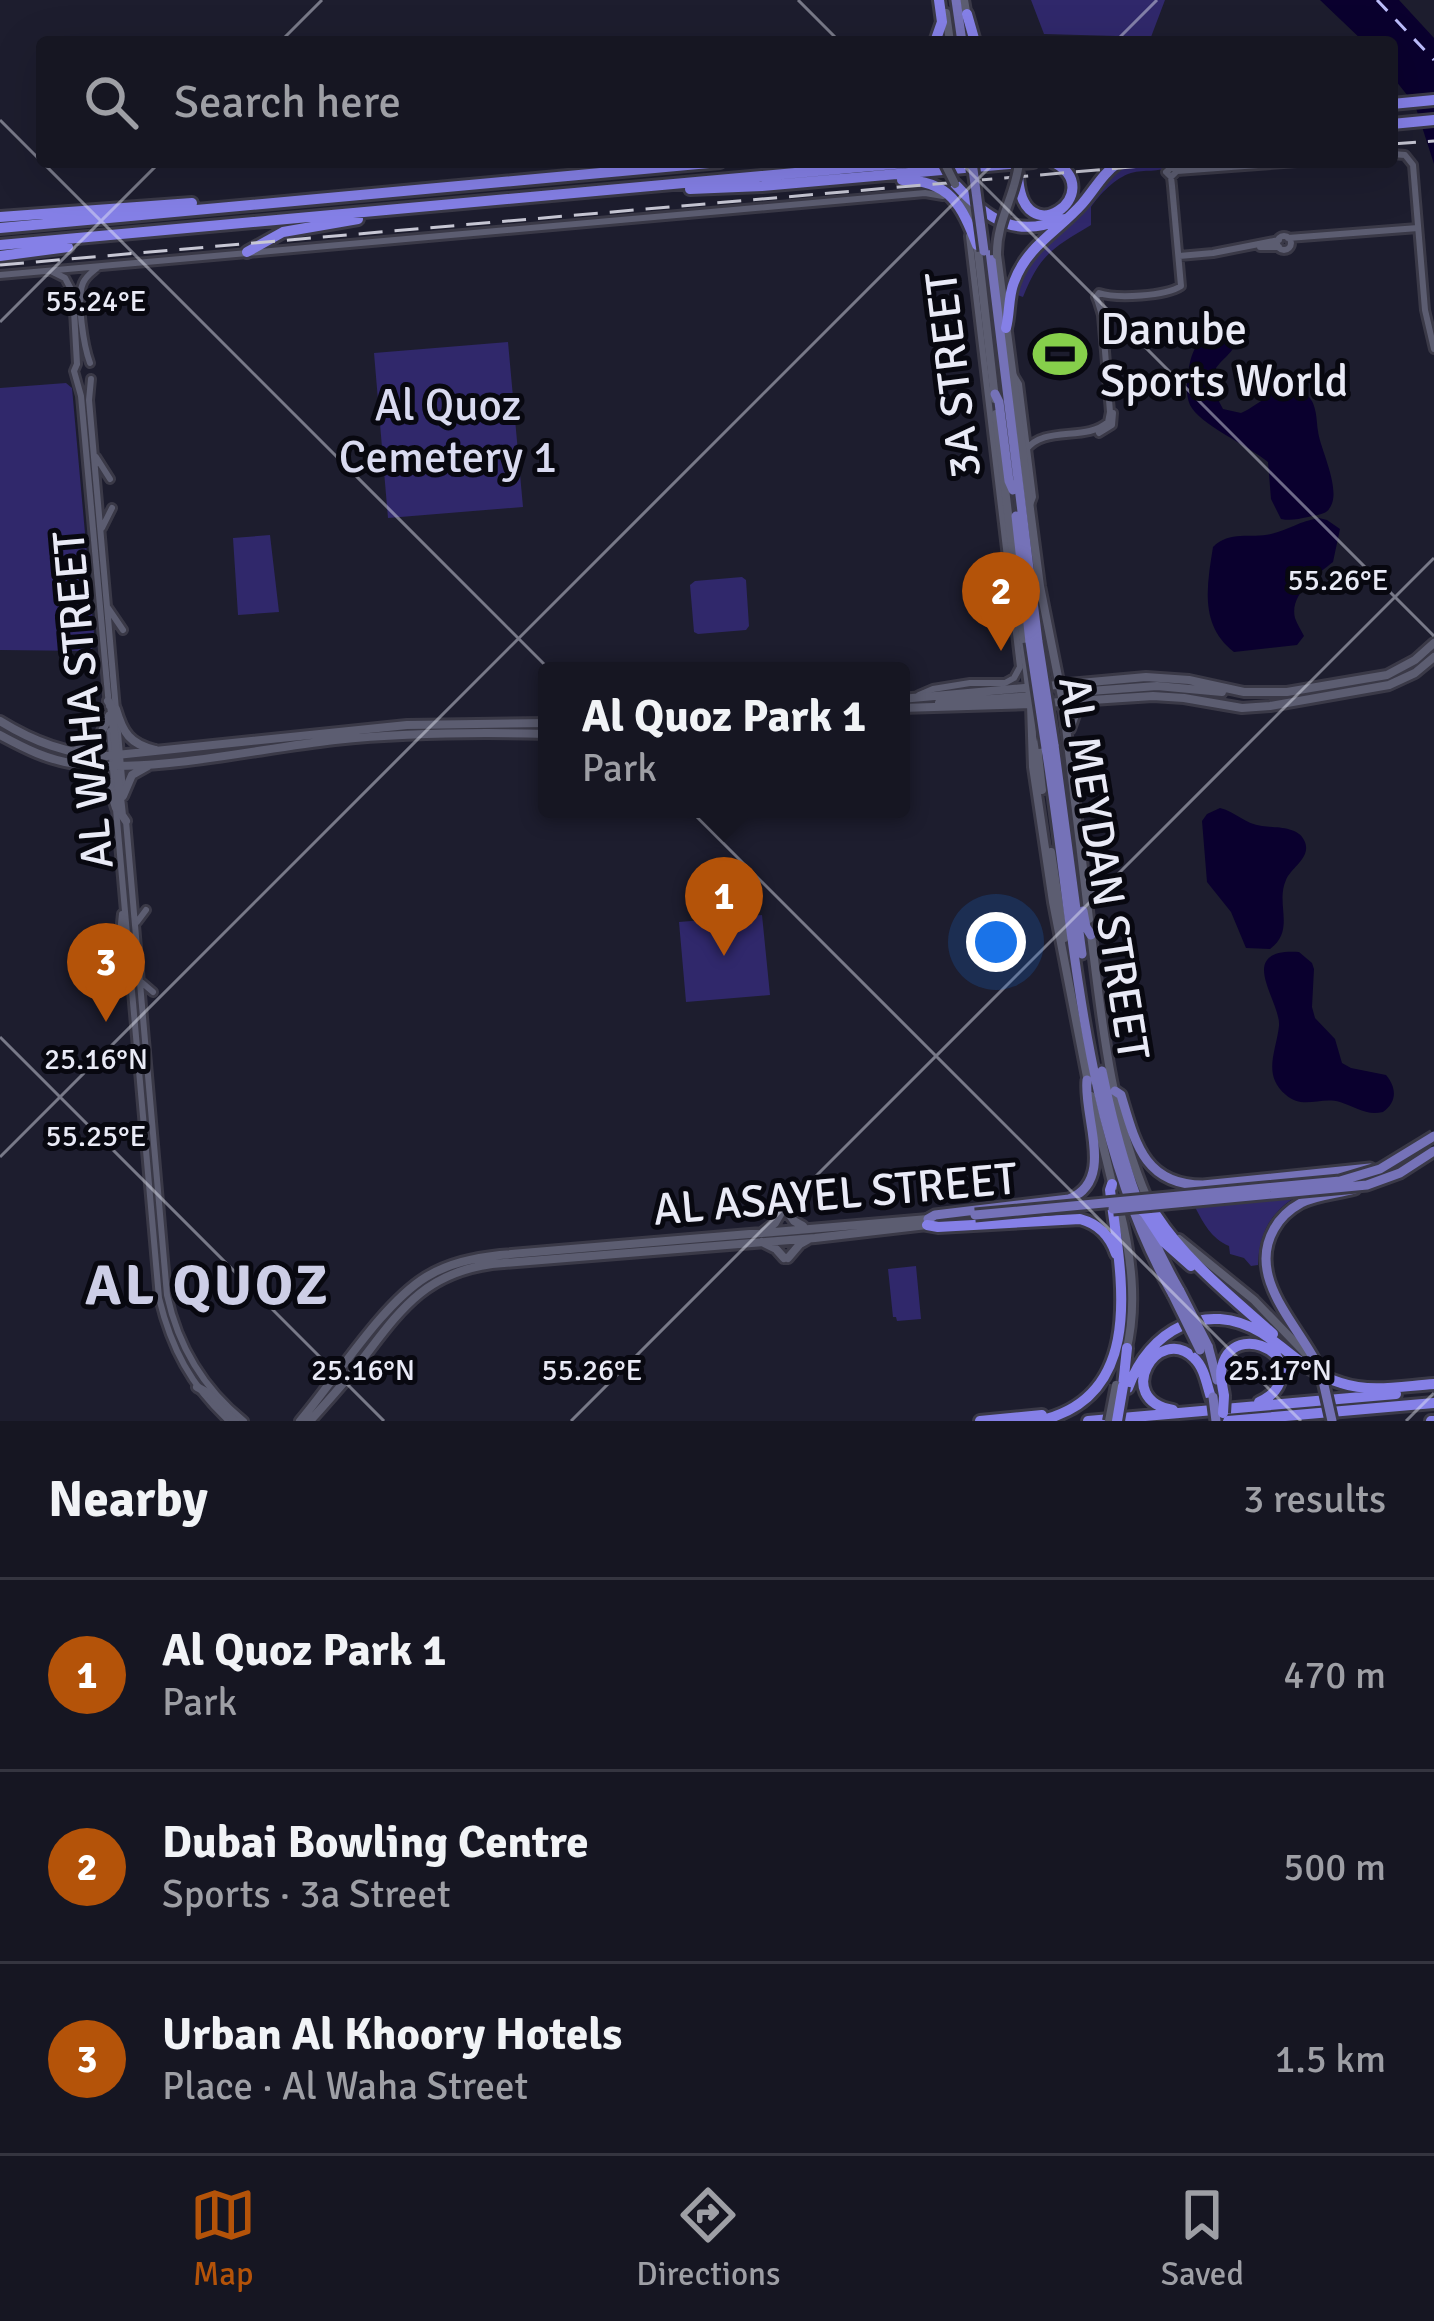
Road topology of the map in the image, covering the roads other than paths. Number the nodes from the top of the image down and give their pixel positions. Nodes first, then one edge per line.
1 (951, 0) edge
2 (968, 19) joint
3 (937, 36) edge
4 (961, 36) edge
5 (964, 36) edge
6 (1434, 100) edge
7 (1398, 103) edge
8 (1434, 120) edge
9 (1398, 123) edge
10 (1398, 156) edge
11 (650, 168) edge
12 (850, 168) edge
13 (947, 168) edge
14 (964, 168) edge
15 (977, 168) edge
16 (1018, 168) edge
17 (1063, 168) edge
18 (1112, 168) edge
19 (1236, 168) edge
20 (803, 182) junction
21 (955, 184) junction
22 (663, 185) junction
23 (225, 206) junction
24 (1078, 208) junction
25 (380, 211) junction
26 (0, 214) edge
27 (0, 228) edge
28 (1418, 230) junction
29 (102, 237) junction
30 (0, 245) edge
31 (987, 250) junction
32 (248, 252) junction
33 (0, 256) edge
34 (1180, 258) junction
35 (99, 266) junction
36 (47, 271) junction
37 (0, 275) edge
38 (77, 294) junction
39 (1006, 328) junction
40 (988, 341) junction
41 (1434, 350) edge
42 (90, 363) junction
43 (77, 364) junction
44 (1012, 374) junction
45 (986, 376) junction
46 (77, 378) junction
47 (91, 379) junction
48 (995, 394) joint
49 (1024, 435) junction
50 (993, 439) junction
51 (1035, 441) junction
52 (1026, 450) junction
53 (94, 455) junction
54 (1026, 477) junction
55 (110, 479) dead end
56 (1008, 492) junction
57 (1030, 505) junction
58 (112, 508) dead end
59 (1023, 528) junction
60 (100, 531) junction
61 (1010, 567) junction
62 (107, 608) junction
63 (123, 630) dead end
64 (1434, 643) edge
65 (1030, 645) junction
66 (1055, 659) junction
67 (1434, 661) edge
68 (1079, 681) junction
69 (994, 683) junction
70 (1060, 685) junction
71 (1005, 689) junction
72 (1090, 691) tunnel mouth
73 (1236, 691) junction
74 (1043, 695) junction
75 (916, 697) junction
76 (910, 698) edge
77 (1106, 698) junction
78 (108, 701) junction
79 (1012, 706) junction
80 (931, 707) junction
81 (910, 708) edge
82 (113, 713) junction
83 (538, 718) edge
84 (1065, 720) junction
85 (0, 722) edge
86 (530, 723) junction
87 (538, 725) edge
88 (1032, 726) junction
89 (538, 729) edge
90 (0, 734) edge
91 (1068, 737) junction
92 (337, 740) junction
93 (1047, 744) junction
94 (278, 747) junction
95 (350, 748) dead end
96 (165, 751) junction
97 (68, 752) junction
98 (267, 758) dead end
99 (117, 761) junction
100 (155, 763) junction
101 (75, 764) junction
102 (123, 796) junction
103 (116, 808) junction
104 (126, 820) junction
105 (1061, 848) junction
106 (1072, 865) junction
107 (1082, 874) junction
108 (124, 893) junction
109 (1103, 895) dead end
110 (146, 910) dead end
111 (135, 925) junction
112 (120, 933) dead end
113 (1064, 934) junction
114 (1091, 935) junction
115 (1065, 969) junction
116 (139, 980) junction
117 (153, 992) dead end
118 (1087, 1080) junction
119 (1115, 1090) junction
120 (1434, 1136) edge
121 (1434, 1151) edge
122 (1398, 1160) junction
123 (1112, 1184) junction
124 (1366, 1185) junction
125 (1138, 1207) junction
126 (1156, 1215) junction
127 (975, 1218) junction
128 (928, 1222) junction
129 (812, 1233) junction
130 (762, 1237) junction
131 (1123, 1277) junction
132 (1177, 1293) junction
133 (1227, 1293) junction
134 (1127, 1348) joint
135 (1318, 1372) junction
136 (196, 1387) joint
137 (1122, 1387) junction
138 (1434, 1387) edge
139 (1434, 1403) edge
140 (1219, 1408) edge
141 (1043, 1418) edge
142 (236, 1421) edge
143 (299, 1421) edge
144 (310, 1421) edge
145 (980, 1421) edge
146 (1088, 1421) edge
147 (1115, 1421) edge
148 (1332, 1421) edge

1 - 2 main road
1 - 3 highway
1 - 4 main road
2 - 5 highway
6 - 7 highway
8 - 9 highway
10 - 28 street
11 - 23 highway
12 - 22 highway
13 - 21 main road, bridge
14 - 20 highway
15 - 31 main road, AL MEYDAN STREET, bridge
16 - 17 highway
16 - 31 main road, bridge
18 - 24 highway
19 - 34 street
20 - 22 highway
20 - 31 highway
21 - 24 highway
21 - 31 main road
22 - 25 highway
23 - 26 highway
23 - 27 highway
24 - 39 highway
25 - 29 highway
25 - 32 highway
28 - 34 street
28 - 41 street
29 - 30 highway
29 - 33 highway
31 - 39 main road
31 - 40 main road
31 - 56 main road, AL MEYDAN STREET
31 - 59 main road, AL MEYDAN STREET
32 - 35 street, 3A STREET
32 - 45 street, 3A STREET
34 - 51 street
35 - 36 street, 3A STREET
35 - 38 street
36 - 37 street, 3A STREET
36 - 38 street
38 - 42 street
38 - 43 street
39 - 44 main road
40 - 45 main road
40 - 48 main road
42 - 43 street
42 - 47 street
43 - 46 street
44 - 49 street
44 - 54 main road
45 - 50 street, 3A STREET
46 - 47 street
46 - 78 street, AL WAHA STREET
47 - 53 street, AL WAHA STREET
48 - 56 main road
49 - 51 street
49 - 52 street
50 - 56 main road
50 - 61 street, 3A STREET
51 - 52 street
52 - 57 street
53 - 55 street
53 - 60 street, AL WAHA STREET
54 - 57 main road
54 - 59 main road
56 - 61 main road
56 - 65 main road, AL MEYDAN STREET
57 - 66 main road
58 - 60 street
59 - 65 main road, AL MEYDAN STREET
60 - 62 street, AL WAHA STREET
61 - 65 main road
61 - 69 street, 3A STREET
62 - 63 street
62 - 82 street, AL WAHA STREET
64 - 73 main road
65 - 71 main road
65 - 74 main road
65 - 93 main road, AL MEYDAN STREET, bridge
66 - 68 main road
66 - 70 main road
67 - 77 main road
68 - 70 main road
68 - 73 main road
69 - 71 main road
69 - 75 street
70 - 74 main road
70 - 74 main road
71 - 74 main road
71 - 75 main road
72 - 73 main road
74 - 77 main road
74 - 79 main road
74 - 80 main road
74 - 84 main road
74 - 88 main road
75 - 76 main road
77 - 91 main road
78 - 82 street, AL WAHA STREET
78 - 99 main road
79 - 80 main road
79 - 88 main road
80 - 81 main road
82 - 96 main road
82 - 97 main road
82 - 99 street, AL WAHA STREET
83 - 86 main road
84 - 88 main road
84 - 91 main road
85 - 97 main road
86 - 87 main road
86 - 96 main road
88 - 115 main road
89 - 92 main road
90 - 101 main road
91 - 107 main road
92 - 94 main road
92 - 95 main road
93 - 105 main road, AL MEYDAN STREET
93 - 106 main road, AL MEYDAN STREET
93 - 113 main road
94 - 98 main road
94 - 100 main road
96 - 99 main road
97 - 99 main road
99 - 100 main road
99 - 101 main road
99 - 102 street, AL WAHA STREET
99 - 103 street, AL WAHA STREET
99 - 104 main road
100 - 102 main road
101 - 103 main road
102 - 104 street, AL WAHA STREET
103 - 108 street, AL WAHA STREET
104 - 111 street, AL WAHA STREET
105 - 113 main road
105 - 132 main road, AL MEYDAN STREET
106 - 114 main road
106 - 125 main road, AL MEYDAN STREET
107 - 109 main road
107 - 114 main road
108 - 112 street
108 - 136 street, AL WAHA STREET
110 - 111 street
111 - 116 street, AL WAHA STREET
113 - 115 main road
114 - 119 main road
115 - 118 main road
116 - 117 street
116 - 142 street, AL WAHA STREET
118 - 123 main road
118 - 128 main road
119 - 122 main road, bridge
119 - 126 main road
120 - 122 main road, AL ASAYEL STREET, bridge
121 - 124 main road, AL ASAYEL STREET, bridge
122 - 127 main road, AL ASAYEL STREET, bridge
123 - 131 highway
123 - 134 main road
124 - 127 main road, AL ASAYEL STREET, bridge
124 - 135 main road, bridge
125 - 132 main road, AL MEYDAN STREET
125 - 133 highway
126 - 133 highway
126 - 135 main road
127 - 128 main road, AL ASAYEL STREET
128 - 129 main road, AL ASAYEL STREET
128 - 131 highway
129 - 130 main road, AL ASAYEL STREET
129 - 130 main road
129 - 130 main road
130 - 143 main road, AL ASAYEL STREET
130 - 144 main road, AL ASAYEL STREET
131 - 141 highway
132 - 140 main road, AL MEYDAN STREET, bridge
133 - 135 highway
134 - 137 highway
135 - 137 highway
135 - 138 highway
135 - 148 main road, bridge
136 - 142 main road
137 - 147 highway, bridge
138 - 140 highway
139 - 140 highway
140 - 140 highway
140 - 140 highway
140 - 146 highway
141 - 145 highway

